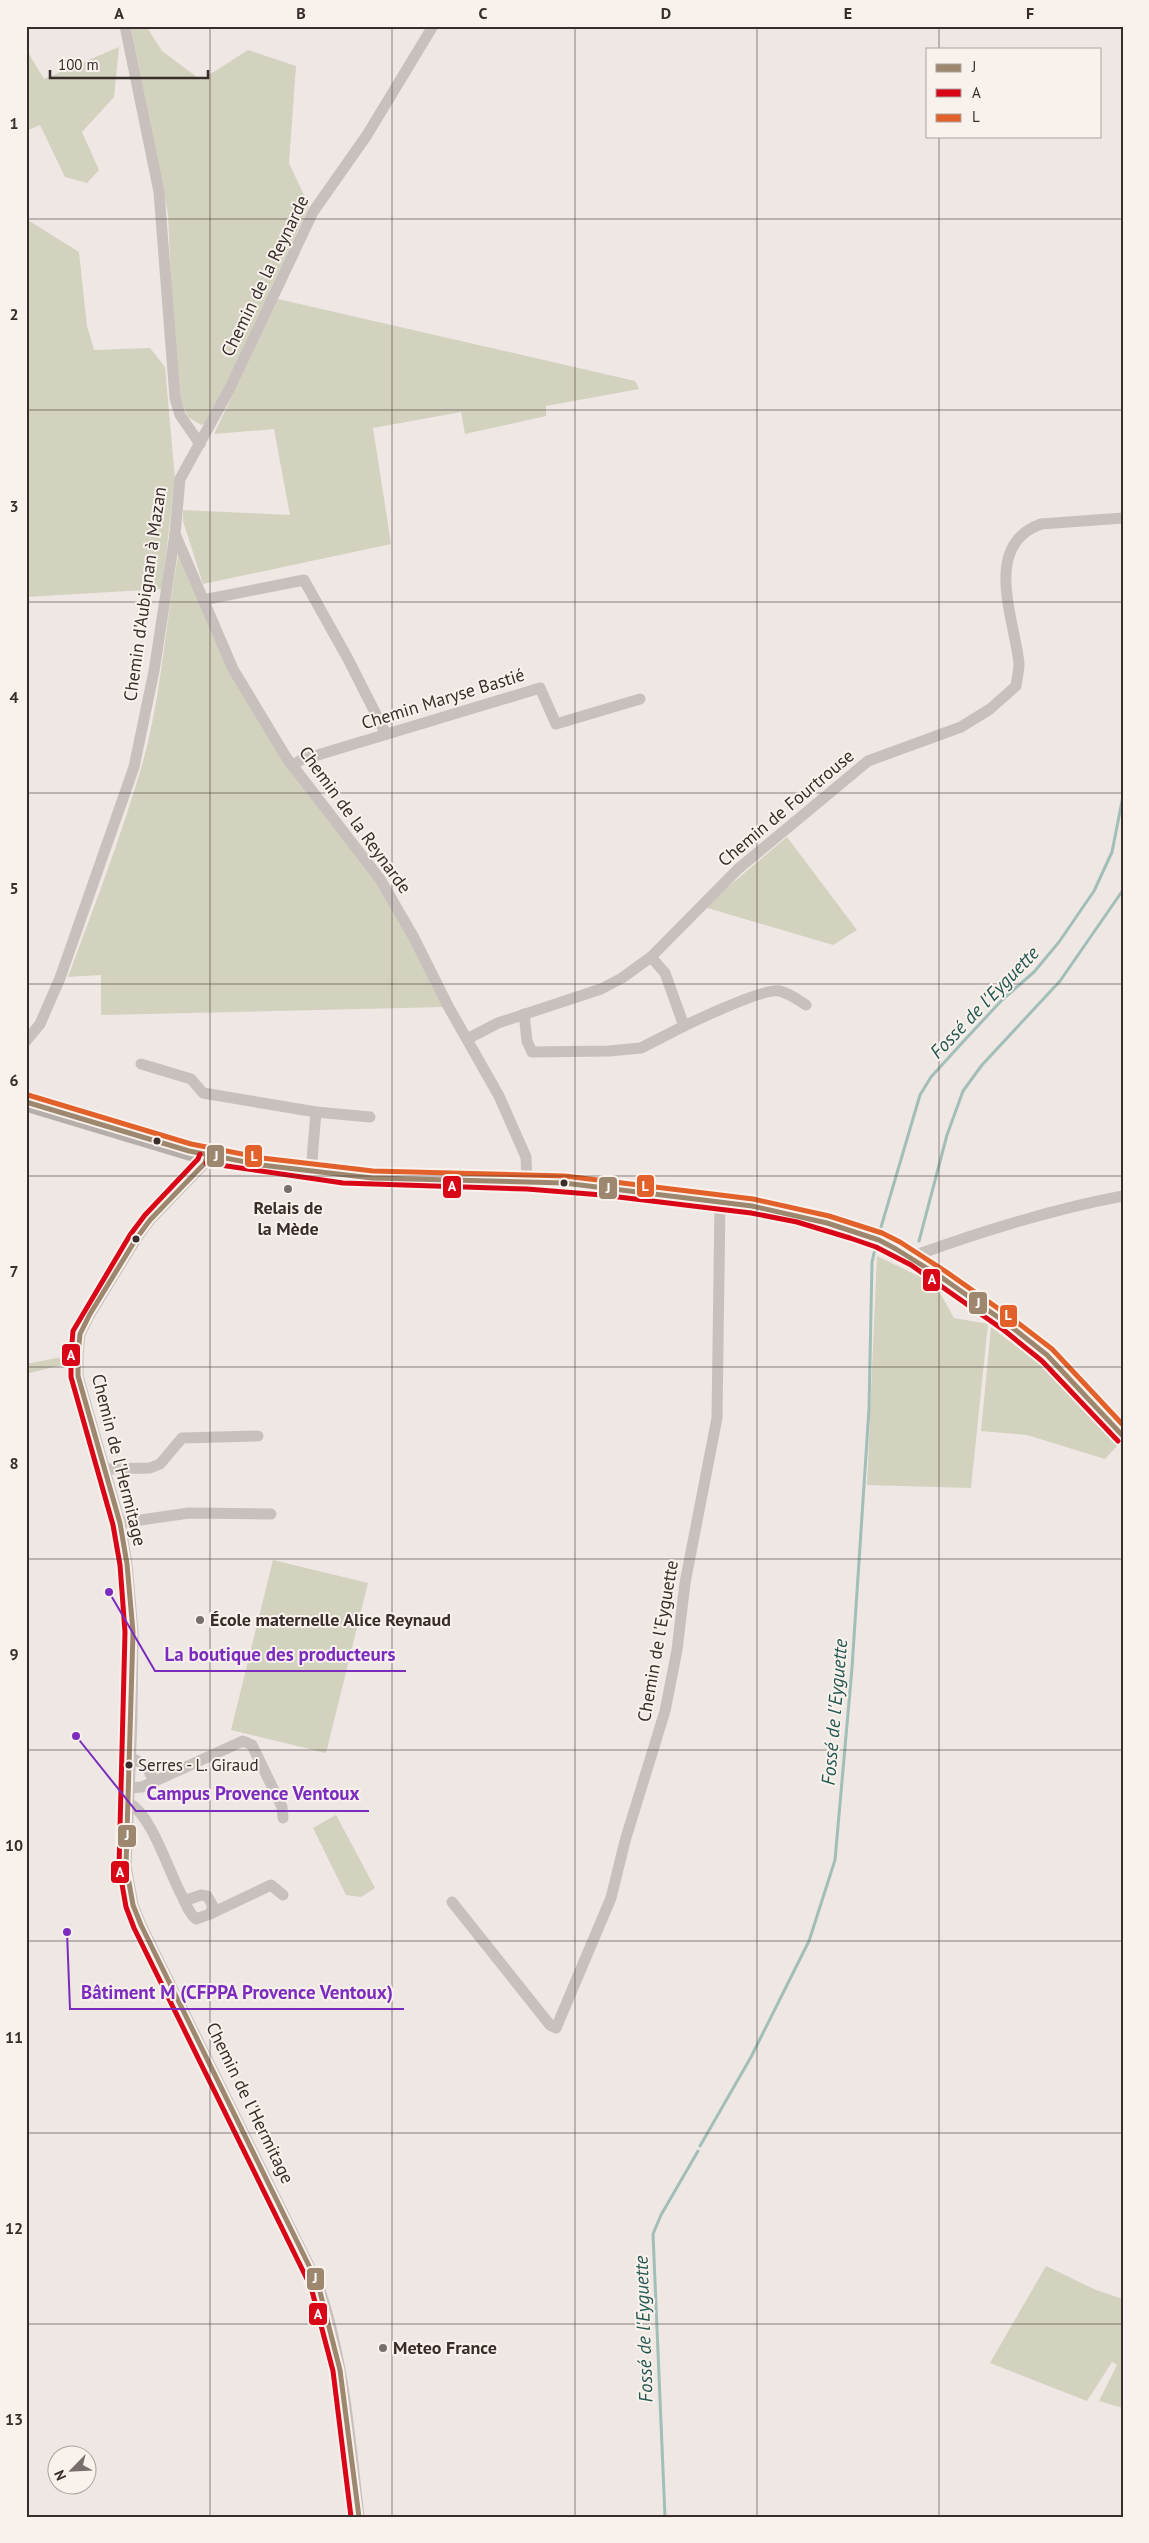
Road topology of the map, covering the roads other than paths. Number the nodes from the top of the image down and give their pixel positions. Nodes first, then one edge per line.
1 (126, 26) edge
2 (433, 26) edge
3 (200, 444) junction
4 (1123, 518) edge
5 (175, 534) junction
6 (203, 600) junction
7 (640, 699) dead end
8 (386, 734) junction
9 (292, 766) junction
10 (651, 957) junction
11 (806, 1005) dead end
12 (524, 1014) junction
13 (684, 1026) junction
14 (467, 1040) junction
15 (26, 1041) edge
16 (141, 1064) dead end
17 (26, 1102) edge
18 (316, 1112) junction
19 (370, 1117) dead end
20 (207, 1156) junction
21 (311, 1172) junction
22 (527, 1182) junction
23 (1123, 1196) edge
24 (720, 1202) junction
25 (915, 1260) junction
26 (258, 1436) dead end
27 (1123, 1436) edge
28 (105, 1469) junction
29 (271, 1514) dead end
30 (120, 1523) junction
31 (131, 1758) junction
32 (154, 1782) junction
33 (130, 1788) junction
34 (129, 1803) junction
35 (283, 1818) dead end
36 (283, 1895) dead end
37 (184, 1901) junction
38 (452, 1902) dead end
39 (210, 1914) junction
40 (360, 2517) edge

1 - 3 street
2 - 3 street, Chemin de la Reynarde
3 - 5 street, Chemin d'Aubignan à Mazan
4 - 10 street, Chemin de Fourtrouse
5 - 6 street, Chemin de la Reynarde
5 - 15 street, Chemin d'Aubignan à Mazan
6 - 8 street
6 - 9 street, Chemin de la Reynarde
7 - 8 street, Chemin Maryse Bastié
8 - 9 street, Chemin Maryse Bastié
9 - 14 street, Chemin de la Reynarde
10 - 12 street, Chemin de Fourtrouse
10 - 13 street
11 - 13 street
12 - 13 street
12 - 14 street, Chemin de Fourtrouse
14 - 22 street, Chemin de la Reynarde
16 - 18 street
17 - 20 main road
18 - 19 street
18 - 21 street
20 - 21 main road
20 - 28 street, Chemin de l'Hermitage
21 - 22 main road
22 - 24 main road
23 - 25 street
24 - 25 main road
24 - 38 street, Chemin de l'Eyguette
25 - 27 main road
26 - 28 street
28 - 30 street, Chemin de l'Hermitage
29 - 30 street
30 - 31 street, Chemin de l'Hermitage
31 - 32 street
31 - 33 street, Chemin de l'Hermitage
32 - 33 street
32 - 35 street
33 - 34 street, Chemin de l'Hermitage
34 - 37 street
34 - 40 street, Chemin de l'Hermitage
36 - 39 street
37 - 39 street
37 - 39 street

